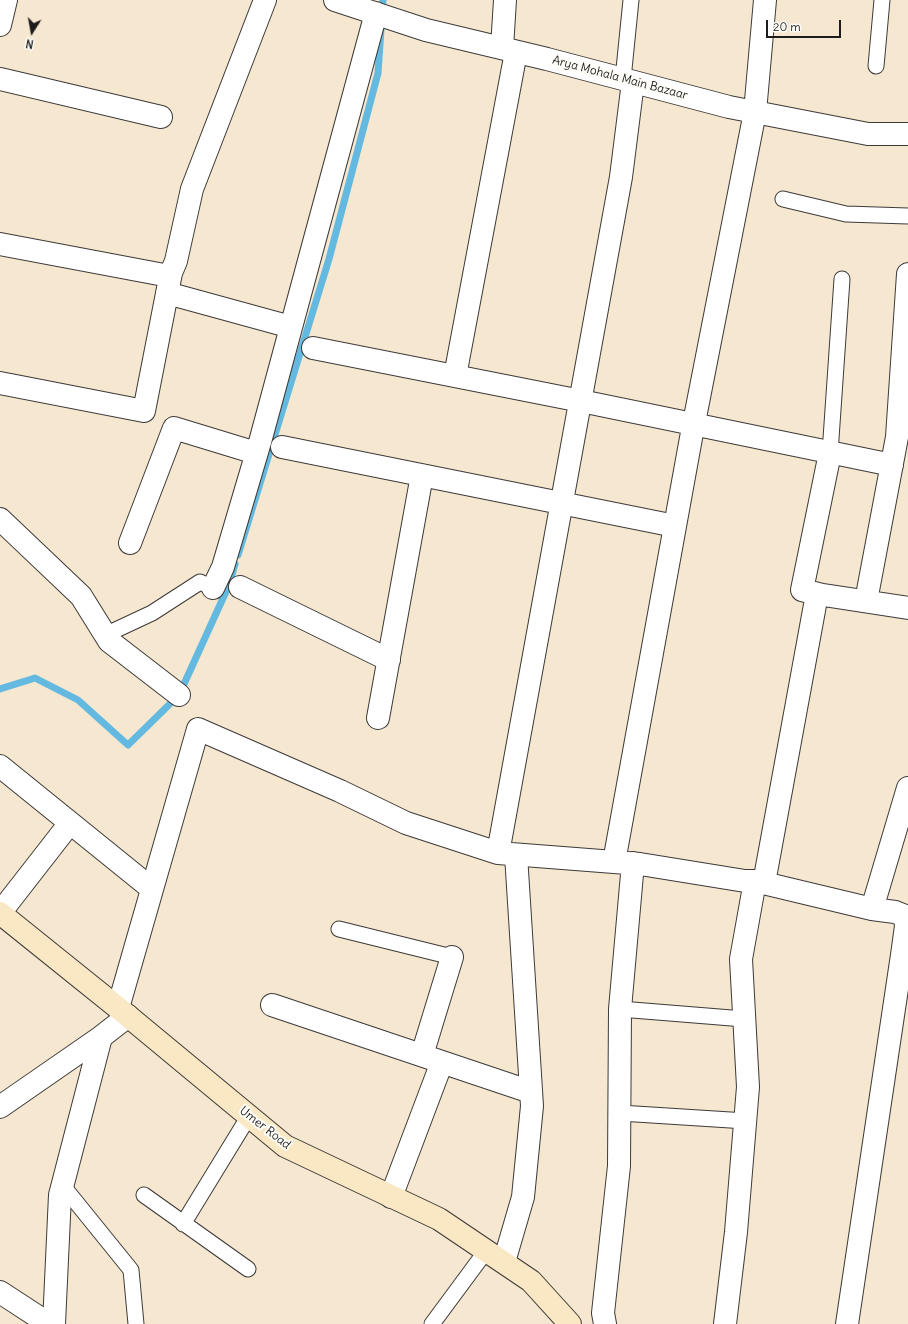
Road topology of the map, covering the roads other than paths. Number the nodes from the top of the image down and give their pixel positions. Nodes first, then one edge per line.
1 (6, 0) edge
2 (266, 0) edge
3 (336, 0) edge
4 (505, 0) edge
5 (631, 0) edge
6 (765, 0) edge
7 (882, 0) edge
8 (377, 14) junction
9 (0, 25) edge
10 (509, 50) junction
11 (876, 66) dead end
12 (0, 79) edge
13 (628, 80) junction
14 (755, 112) junction
15 (161, 117) dead end
16 (908, 134) edge
17 (783, 199) dead end
18 (908, 216) edge
19 (0, 244) edge
20 (908, 274) edge
21 (842, 279) dead end
22 (169, 283) junction
23 (291, 327) junction
24 (313, 348) dead end
25 (455, 376) junction
26 (0, 383) edge
27 (581, 401) junction
28 (694, 424) junction
29 (282, 447) dead end
30 (256, 453) junction
31 (830, 453) junction
32 (892, 465) junction
33 (422, 475) junction
34 (563, 503) junction
35 (0, 519) edge
36 (675, 526) junction
37 (130, 543) dead end
38 (240, 587) dead end
39 (213, 588) joint
40 (822, 595) junction
41 (866, 602) junction
42 (908, 608) edge
43 (105, 634) junction
44 (389, 660) junction
45 (179, 695) dead end
46 (378, 718) dead end
47 (0, 766) edge
48 (908, 788) edge
49 (70, 823) junction
50 (507, 854) junction
51 (624, 863) junction
52 (760, 882) junction
53 (152, 889) junction
54 (872, 909) junction
55 (0, 913) edge
56 (339, 929) dead end
57 (905, 955) edge
58 (452, 957) joint
59 (272, 1005) dead end
60 (620, 1009) junction
61 (123, 1012) junction
62 (744, 1019) junction
63 (101, 1037) junction
64 (432, 1059) junction
65 (531, 1092) junction
66 (0, 1107) edge
67 (620, 1113) junction
68 (249, 1116) junction
69 (746, 1121) junction
70 (63, 1186) junction
71 (144, 1195) dead end
72 (391, 1197) junction
73 (183, 1224) junction
74 (495, 1257) junction
75 (248, 1269) dead end
76 (0, 1292) edge
77 (49, 1324) edge
78 (54, 1324) edge
79 (136, 1324) edge
80 (432, 1324) edge
81 (570, 1324) edge
82 (605, 1324) edge
83 (725, 1324) edge
84 (847, 1324) edge

1 - 9 street
2 - 22 street
3 - 8 street, Arya Mohala Main Bazaar
4 - 10 street
5 - 13 lane
6 - 14 street
7 - 11 lane
8 - 10 street, Arya Mohala Main Bazaar
8 - 23 street
10 - 13 street, Arya Mohala Main Bazaar
10 - 25 street
12 - 15 street
13 - 14 street, Arya Mohala Main Bazaar
13 - 27 street
14 - 16 street, Arya Mohala Main Bazaar
14 - 28 street
17 - 18 lane
19 - 22 street
20 - 32 street
21 - 31 lane
22 - 23 street
22 - 26 street
23 - 30 street
24 - 25 street
25 - 27 street
27 - 28 street
27 - 34 street
28 - 31 street
28 - 36 street
29 - 33 street
30 - 37 street
30 - 39 street
31 - 32 street
31 - 40 street
32 - 41 street
33 - 34 street
33 - 44 street
34 - 36 street
34 - 50 street
35 - 43 street
36 - 51 street
38 - 44 street
39 - 43 lane
40 - 41 street
40 - 52 street
41 - 42 street
43 - 45 street
44 - 46 street
47 - 49 street
48 - 54 street
49 - 53 street
49 - 55 street
50 - 51 street
50 - 53 street
50 - 65 street
51 - 52 street
51 - 60 street
52 - 54 street
52 - 62 street
53 - 61 street
54 - 57 street
55 - 61 street, Umer Road
56 - 58 lane
57 - 84 street
58 - 64 street
59 - 64 street
60 - 62 lane
60 - 67 street
61 - 63 street
61 - 68 street, Umer Road
62 - 69 street
63 - 66 street
63 - 70 street
64 - 65 street
64 - 72 street
65 - 74 street
67 - 69 lane
67 - 82 street
68 - 72 street, Umer Road
68 - 73 lane
69 - 83 street
70 - 78 street
70 - 79 lane
71 - 73 lane
72 - 74 street, Umer Road
73 - 75 lane
74 - 80 lane
74 - 81 street, Umer Road
76 - 77 street

